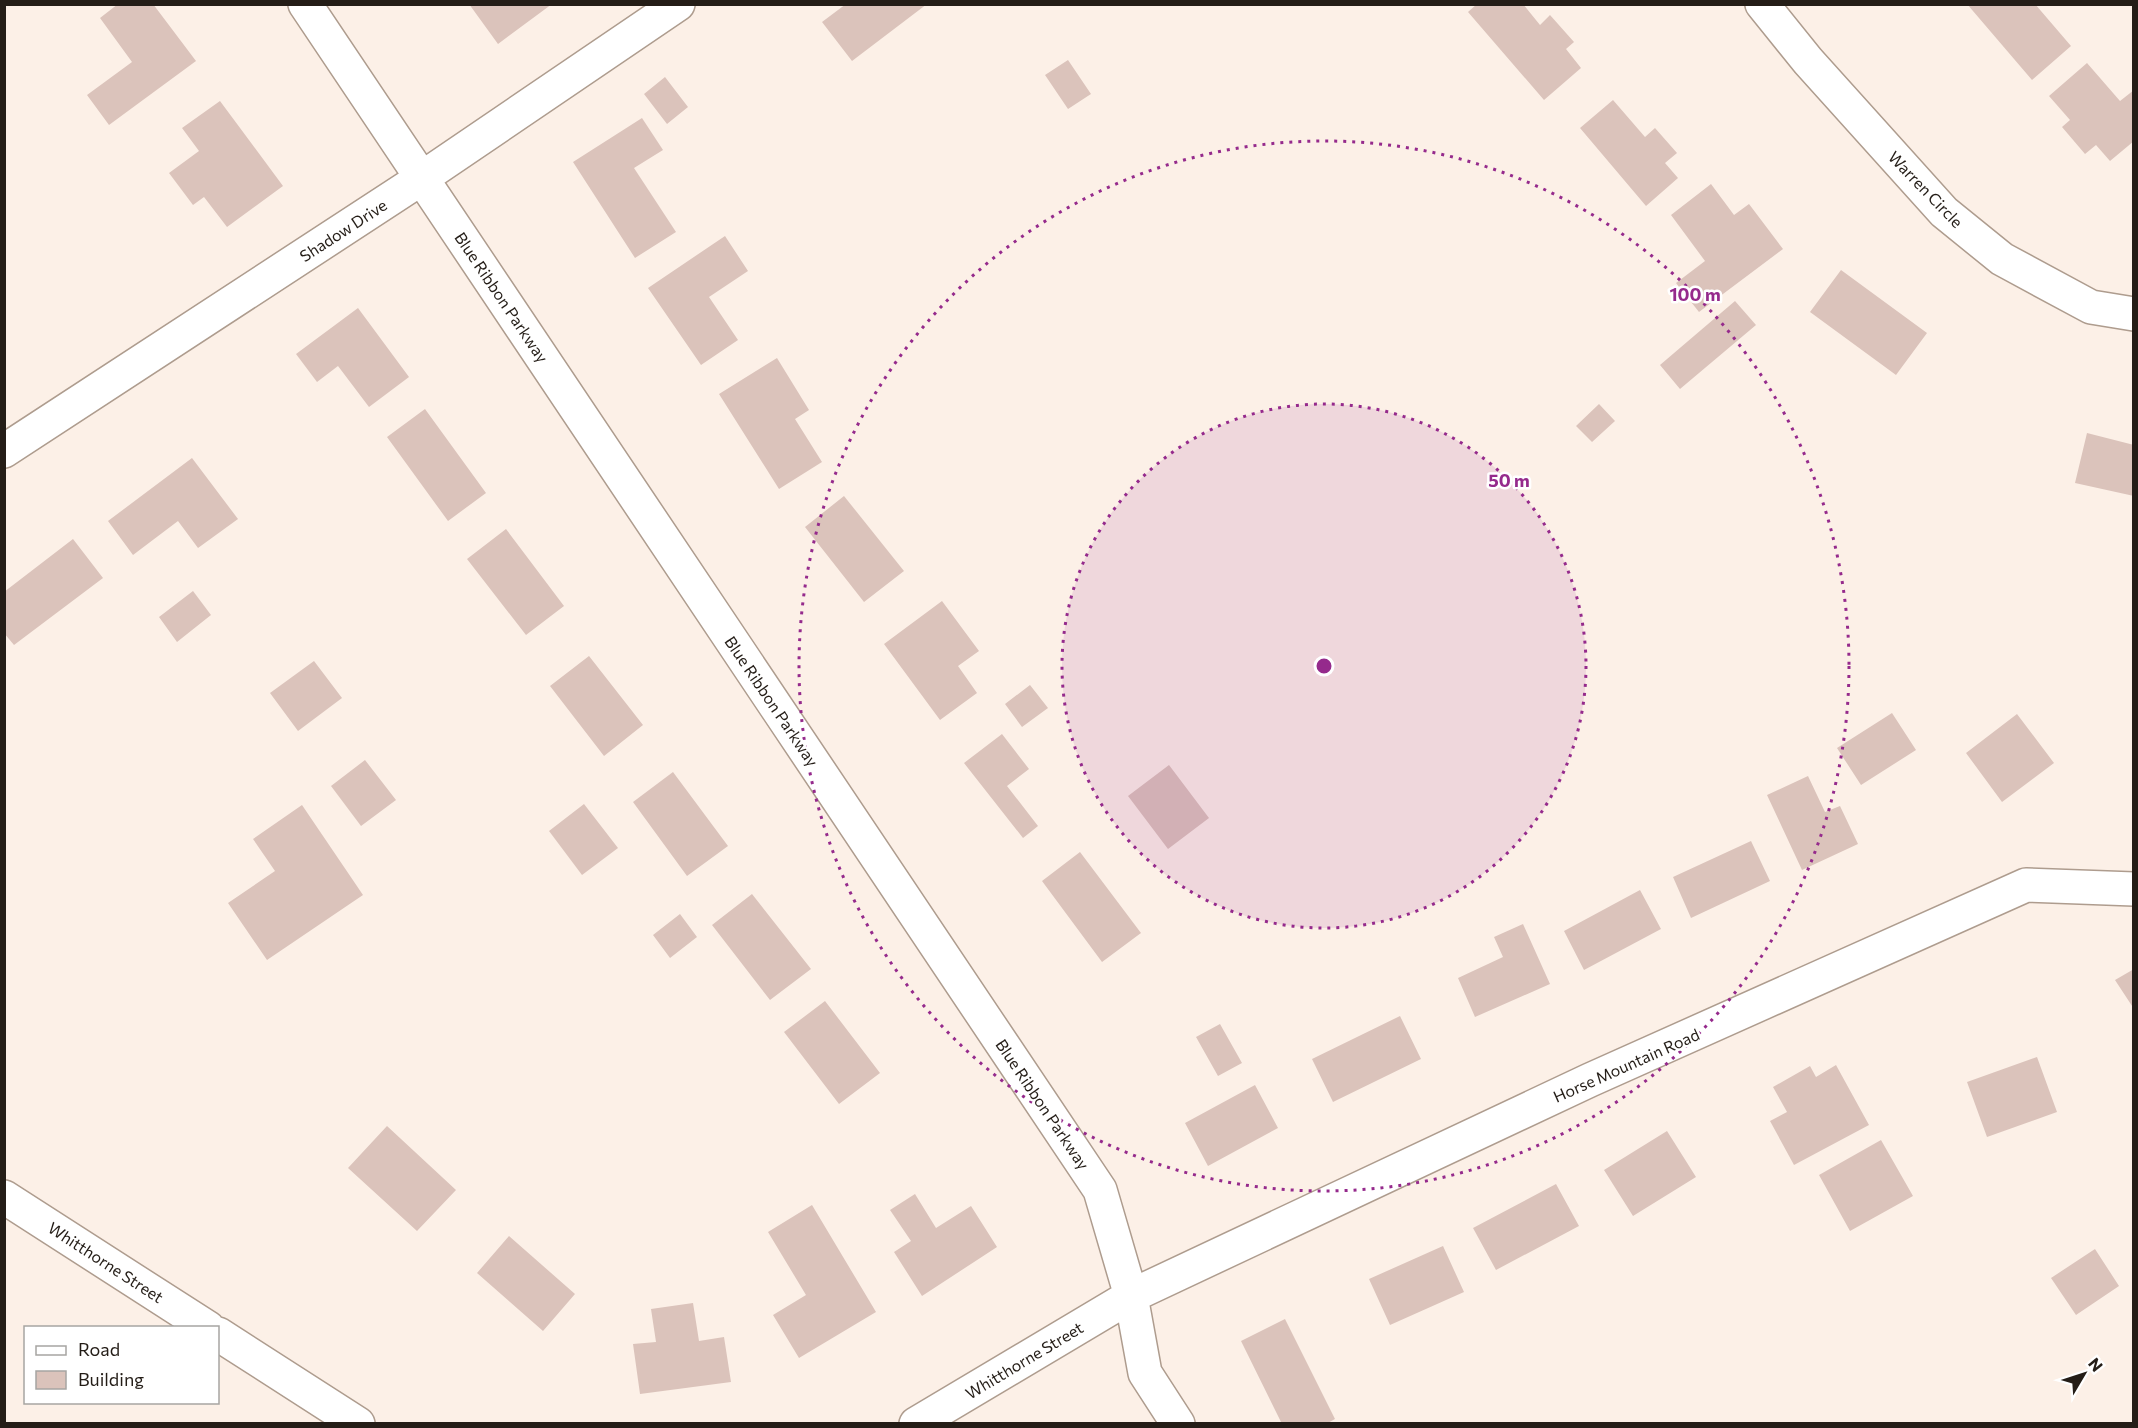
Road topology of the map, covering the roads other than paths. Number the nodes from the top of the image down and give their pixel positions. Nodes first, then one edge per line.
1 (305, 4) edge
2 (678, 4) edge
3 (1762, 4) edge
4 (423, 178) junction
5 (2133, 314) edge
6 (4, 452) edge
7 (2133, 889) edge
8 (4, 1197) edge
9 (1131, 1296) junction
10 (205, 1326) edge
11 (219, 1335) edge
12 (358, 1424) edge
13 (916, 1424) edge
14 (1178, 1424) edge

1 - 4 street, Blue Ribbon Parkway
2 - 4 street, Shadow Drive
3 - 5 street, Warren Circle
4 - 6 street, Shadow Drive
4 - 9 street, Blue Ribbon Parkway
7 - 9 street, Horse Mountain Road
8 - 10 street, Whitthorne Street
9 - 13 street, Whitthorne Street
9 - 14 street, Blue Ribbon Parkway
11 - 12 street

